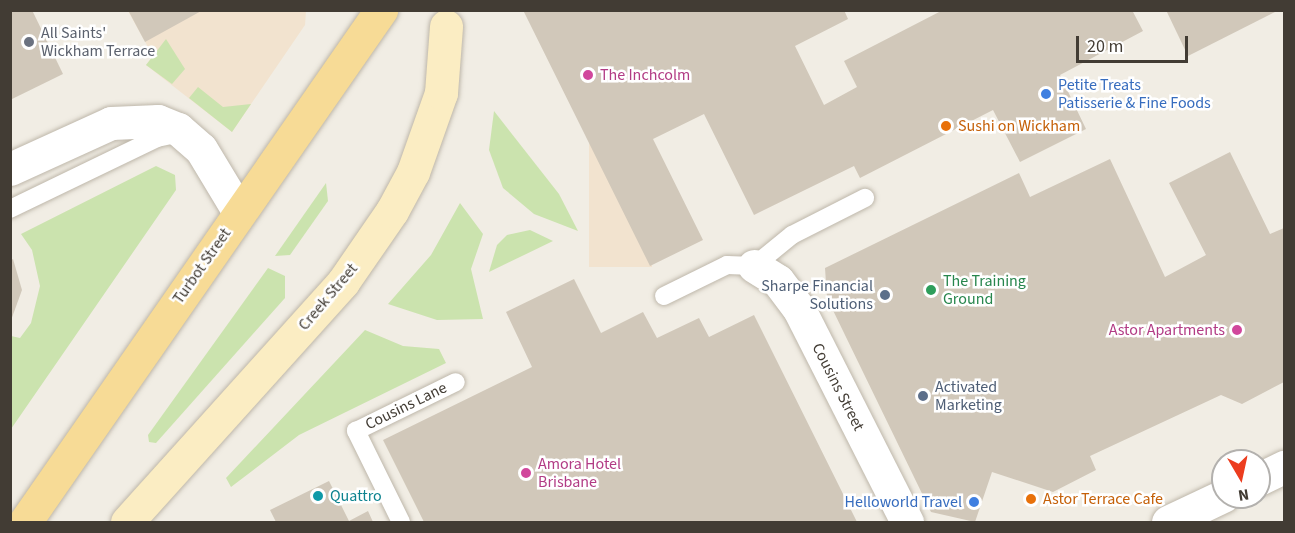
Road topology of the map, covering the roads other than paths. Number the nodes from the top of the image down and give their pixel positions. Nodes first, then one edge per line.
1 (381, 10) edge
2 (446, 26) dead end
3 (183, 133) junction
4 (10, 169) edge
5 (865, 198) dead end
6 (10, 209) edge
7 (239, 212) junction
8 (754, 266) junction
9 (664, 296) dead end
10 (456, 382) dead end
11 (154, 494) junction
12 (1211, 502) edge
13 (25, 522) edge
14 (127, 522) edge
15 (136, 522) edge
16 (401, 522) edge
17 (907, 522) edge
18 (1168, 522) edge

1 - 7 main road, Turbot Street
2 - 11 main road, Creek Street
3 - 4 street
3 - 6 lane
3 - 7 street
5 - 8 lane
7 - 13 main road, Turbot Street
8 - 9 lane
8 - 17 street, Cousins Street
10 - 16 lane, Cousins Lane
11 - 14 main road, Creek Street
11 - 15 main road
12 - 18 street

